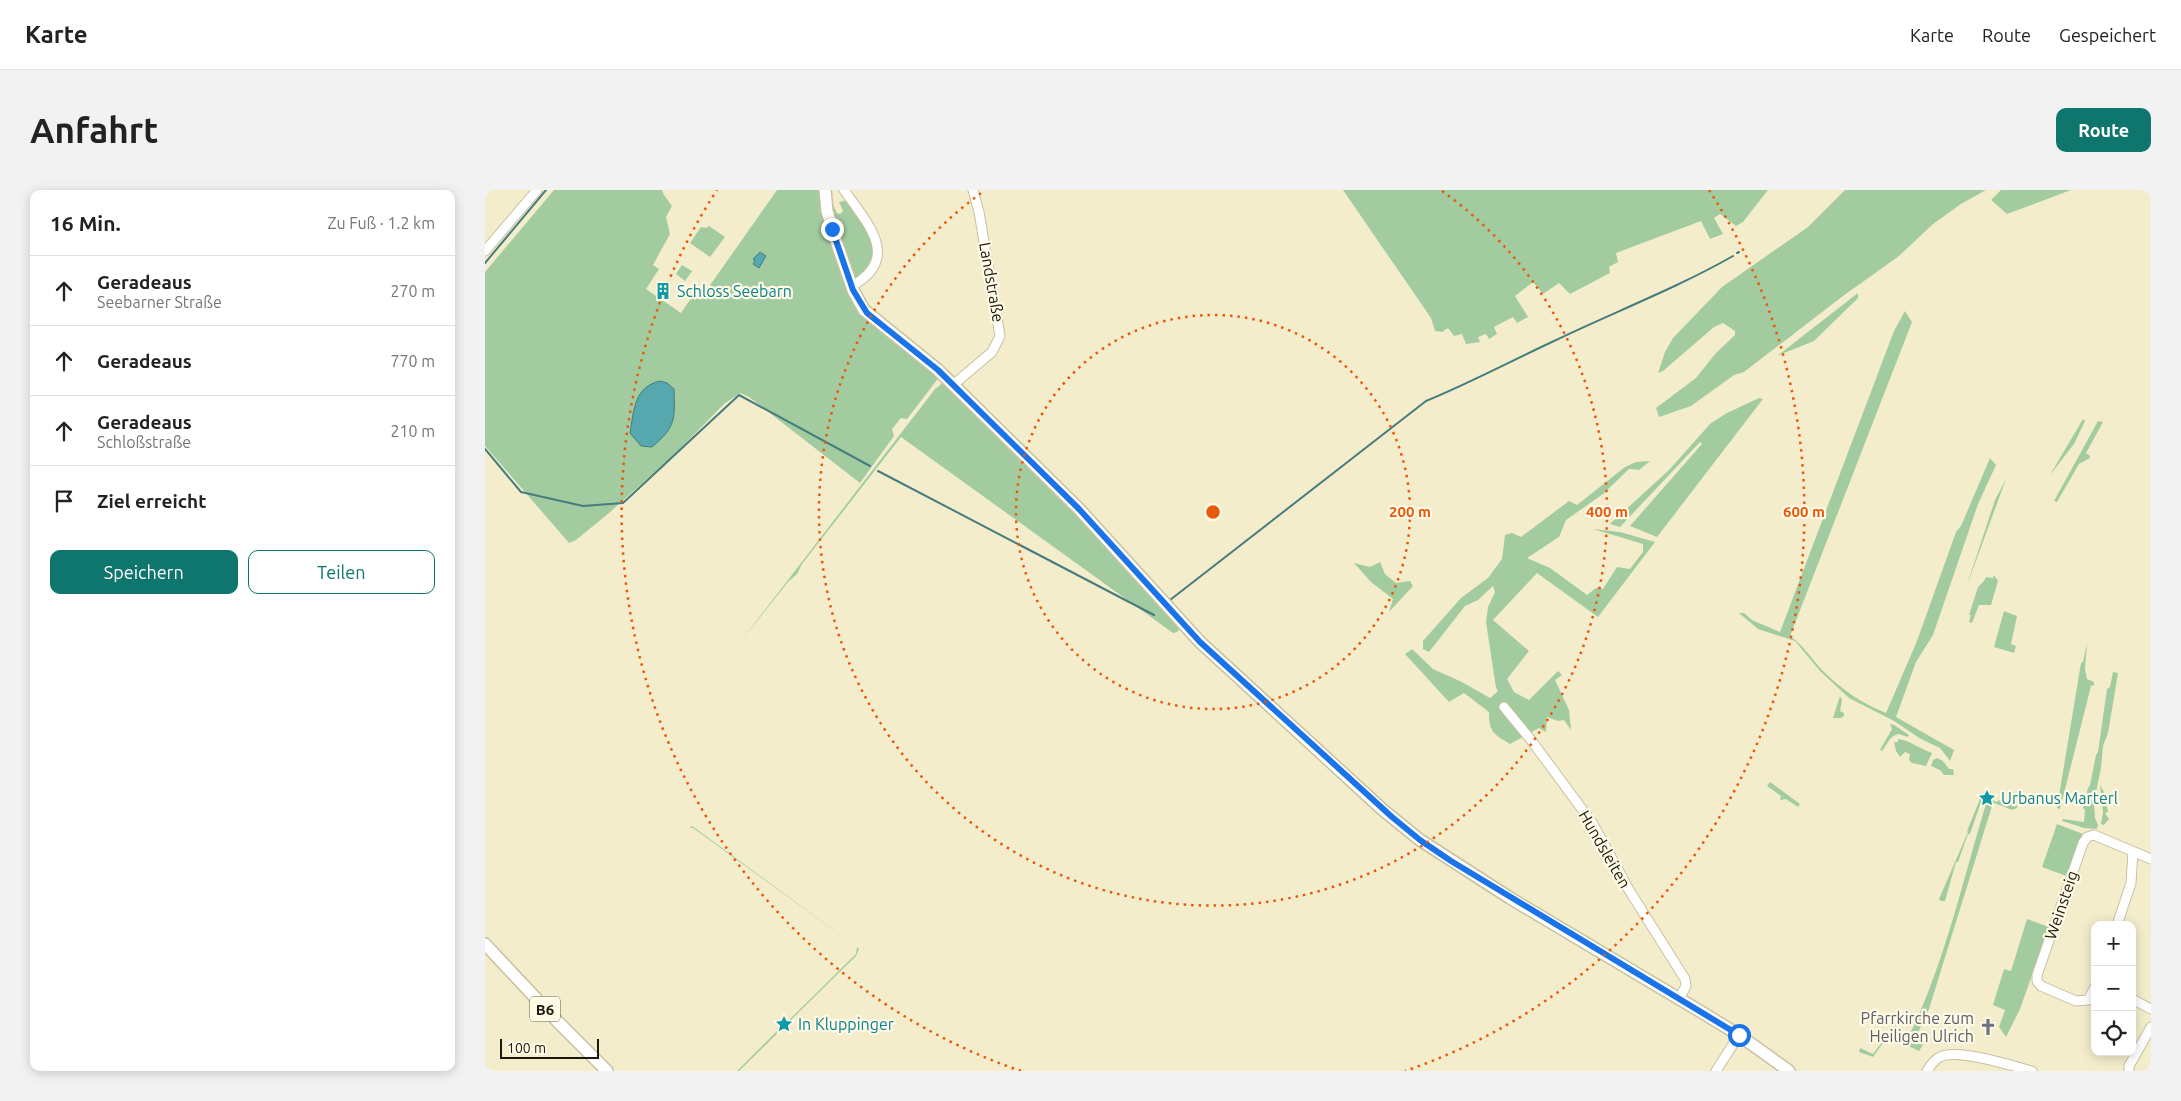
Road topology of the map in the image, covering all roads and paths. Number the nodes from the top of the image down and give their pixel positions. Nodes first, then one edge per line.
1 (537, 190) edge
2 (825, 190) edge
3 (844, 190) edge
4 (973, 190) edge
5 (485, 251) edge
6 (851, 286) junction
7 (953, 385) junction
8 (1503, 708) dead end
9 (2133, 852) junction
10 (2151, 859) edge
11 (2118, 921) edge
12 (485, 944) edge
13 (2091, 994) edge
14 (1679, 998) junction
15 (2136, 1001) edge
16 (2151, 1009) edge
17 (2151, 1027) edge
18 (1739, 1035) junction
19 (607, 1071) edge
20 (1716, 1071) edge
21 (1789, 1071) edge
22 (1927, 1071) edge
23 (2032, 1071) edge
24 (2129, 1071) edge

1 - 5 street
2 - 6 main road
3 - 6 street
4 - 7 street, Landstraße
6 - 7 main road
7 - 14 main road
8 - 14 street, Hundsleiten
9 - 10 street
9 - 11 street
9 - 13 street, Weinsteig
12 - 19 main road, B6
14 - 18 main road
15 - 16 street
17 - 24 street
18 - 20 street
18 - 21 main road
22 - 23 street

